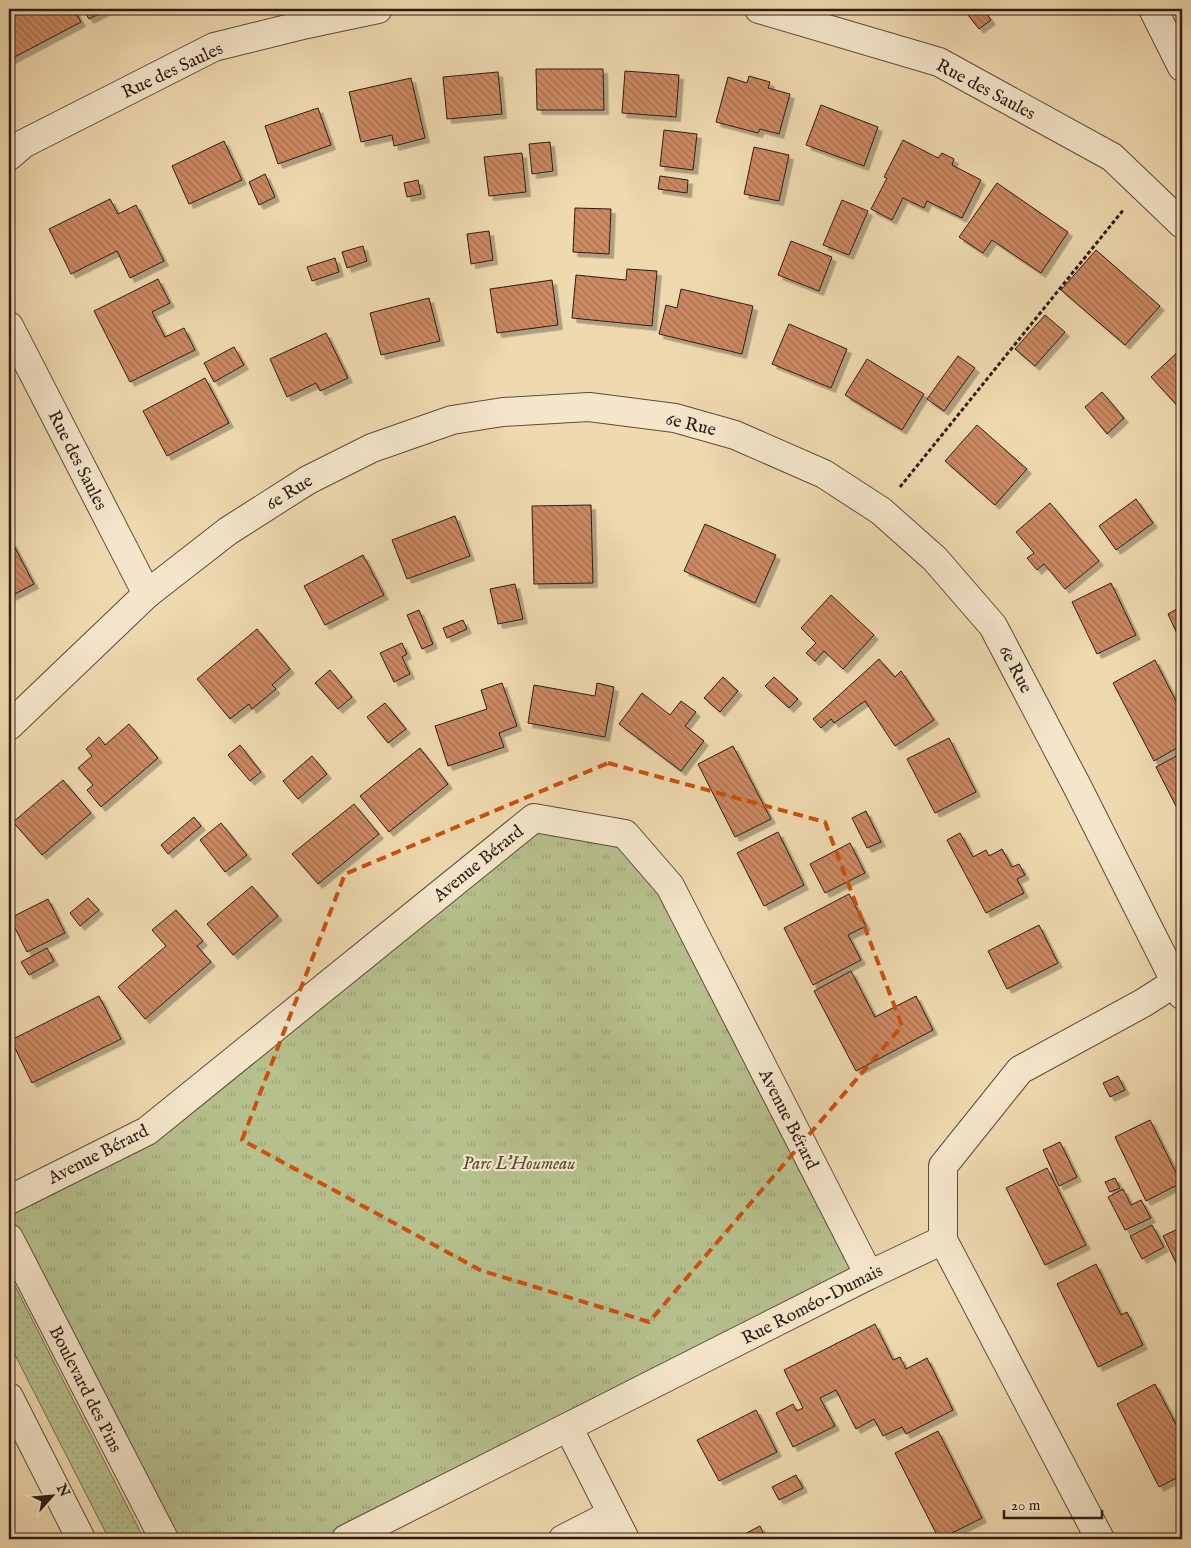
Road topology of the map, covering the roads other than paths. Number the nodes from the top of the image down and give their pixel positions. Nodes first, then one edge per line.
1 (286, 9) edge
2 (378, 9) edge
3 (759, 9) edge
4 (1152, 9) edge
5 (214, 47) junction
6 (1182, 67) edge
7 (9, 156) edge
8 (1182, 224) edge
9 (9, 326) edge
10 (147, 594) junction
11 (9, 726) edge
12 (1179, 989) edge
13 (9, 1200) edge
14 (9, 1238) edge
15 (943, 1240) junction
16 (869, 1276) junction
17 (9, 1397) edge
18 (568, 1427) junction
19 (612, 1514) junction
20 (81, 1539) edge
21 (164, 1539) edge
22 (346, 1539) edge
23 (563, 1539) edge
24 (625, 1539) edge
25 (1100, 1539) edge

1 - 5 street
2 - 5 street, Rue des Saules
3 - 8 street, Rue des Saules
4 - 6 street
5 - 7 street, Rue des Saules
9 - 10 street, Rue des Saules
10 - 11 street, 6e Rue
10 - 12 street, 6e Rue
12 - 15 street
13 - 16 street, Avenue Bérard
14 - 21 street, Boulevard des Pins
15 - 16 street, Rue Roméo-Dumais
15 - 25 street
16 - 18 street, Rue Roméo-Dumais
17 - 20 street
18 - 19 street
18 - 22 street, Rue Roméo-Dumais
19 - 23 street
19 - 24 street

